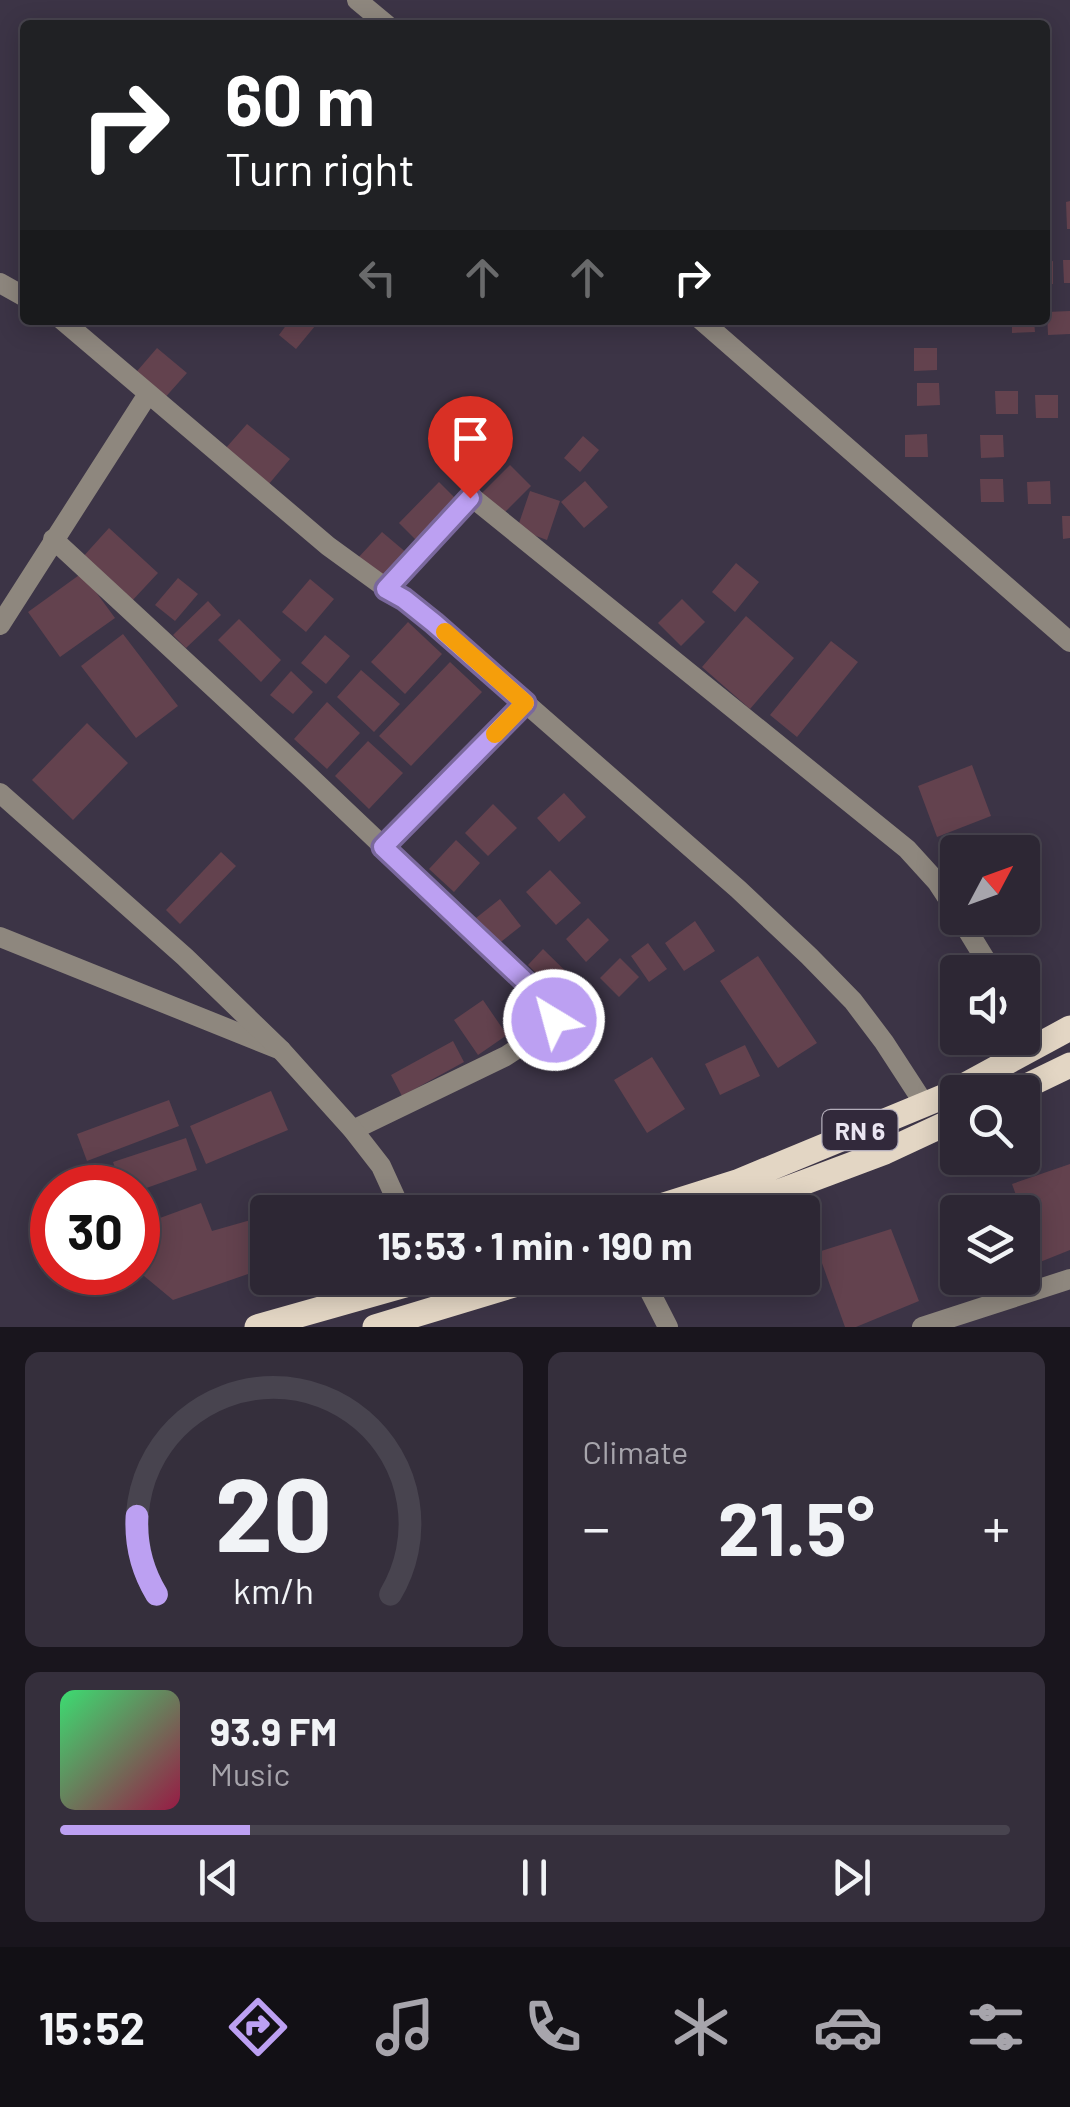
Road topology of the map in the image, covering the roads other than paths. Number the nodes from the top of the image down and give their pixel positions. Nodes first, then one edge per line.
1 (357, 0) edge
2 (380, 20) edge
3 (68, 325) edge
4 (707, 325) edge
5 (148, 394) junction
6 (54, 539) junction
7 (386, 589) junction
8 (0, 625) edge
9 (1070, 642) edge
10 (525, 703) junction
11 (0, 793) edge
12 (383, 847) junction
13 (940, 887) edge
14 (0, 938) edge
15 (1070, 1028) edge
16 (1040, 1045) edge
17 (281, 1050) junction
18 (1020, 1055) edge
19 (1070, 1066) edge
20 (1040, 1080) edge
21 (925, 1104) junction
22 (940, 1126) edge
23 (353, 1130) junction
24 (394, 1195) edge
25 (696, 1195) edge
26 (771, 1195) edge
27 (1070, 1280) edge
28 (368, 1295) edge
29 (480, 1295) edge
30 (652, 1295) edge
31 (258, 1327) edge
32 (375, 1327) edge
33 (668, 1327) edge
34 (922, 1327) edge

1 - 2 street
3 - 5 street
4 - 9 street
5 - 6 street
5 - 7 street
6 - 8 street
6 - 12 street
7 - 10 street
7 - 13 street
10 - 12 street
10 - 21 street
11 - 17 street
12 - 23 street
14 - 17 street
15 - 16 main road, RN 6
17 - 23 street
18 - 21 main road, RN 6
19 - 20 main road
21 - 25 main road, RN 6
22 - 26 main road, RN 6
23 - 24 street
27 - 34 street
28 - 31 main road
29 - 32 main road
30 - 33 street

